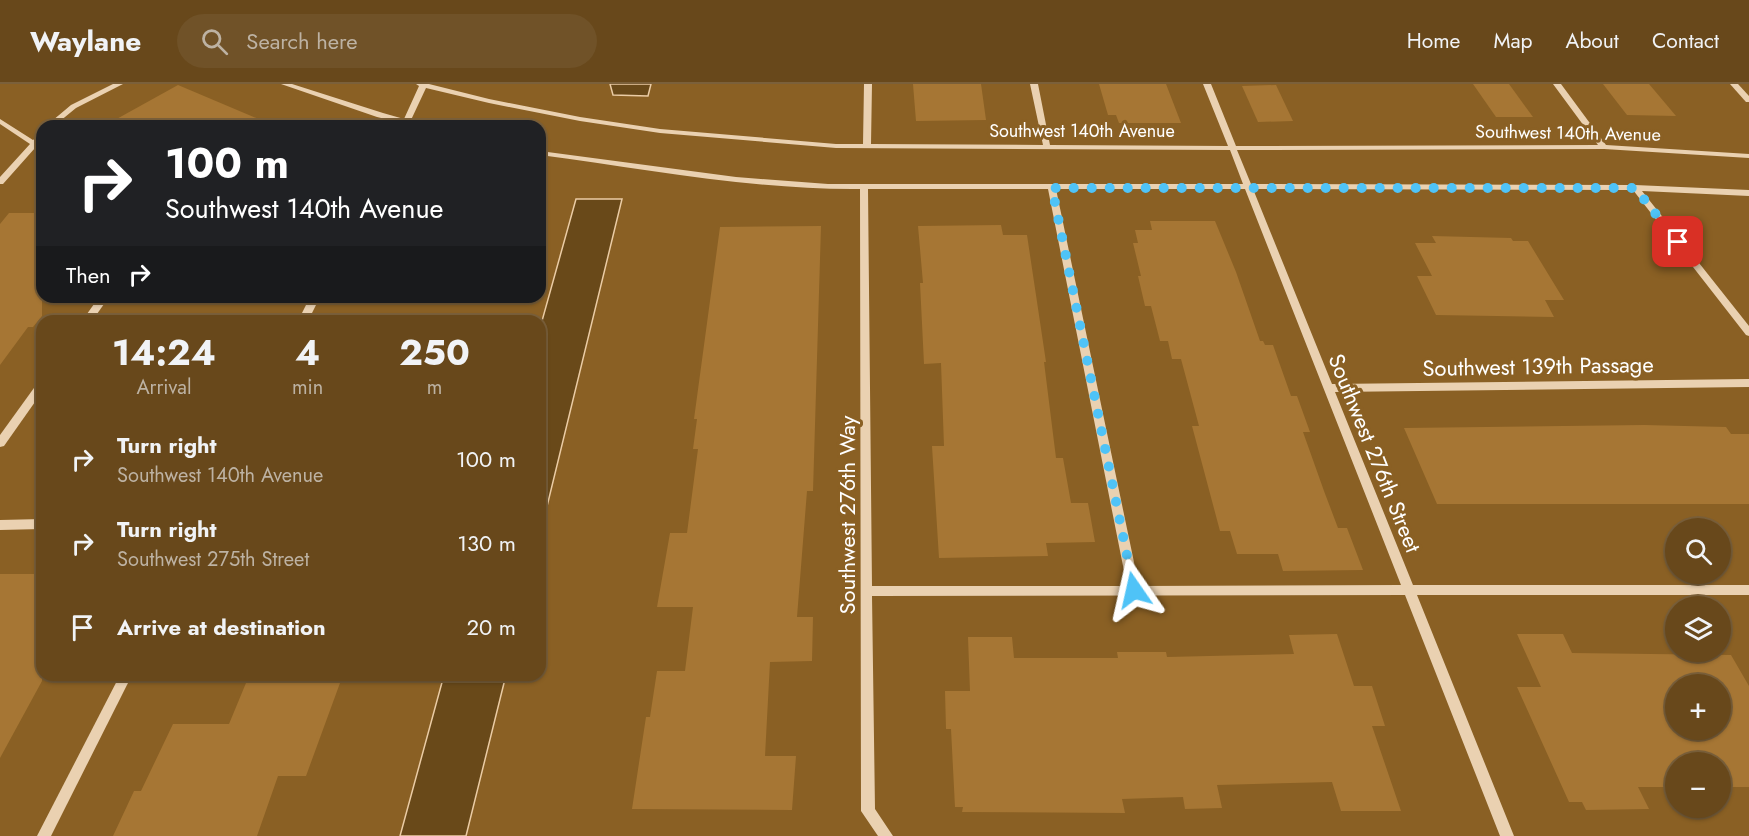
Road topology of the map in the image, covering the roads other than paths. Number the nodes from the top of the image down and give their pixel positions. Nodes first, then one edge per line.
1 (119, 84) edge
2 (285, 84) edge
3 (422, 84) edge
4 (868, 84) edge
5 (1034, 84) edge
6 (1207, 84) edge
7 (1557, 84) edge
8 (1734, 84) edge
9 (1749, 100) edge
10 (55, 120) edge
11 (393, 120) edge
12 (407, 120) edge
13 (0, 121) edge
14 (36, 142) edge
15 (33, 145) junction
16 (36, 146) edge
17 (867, 146) junction
18 (1047, 147) junction
19 (1604, 147) junction
20 (1234, 148) junction
21 (546, 154) edge
22 (1749, 156) edge
23 (0, 182) edge
24 (864, 187) junction
25 (1052, 188) junction
26 (1248, 188) junction
27 (1635, 188) junction
28 (1749, 193) edge
29 (1749, 333) edge
30 (1749, 383) edge
31 (1328, 388) junction
32 (36, 392) edge
33 (0, 443) edge
34 (36, 524) edge
35 (0, 525) edge
36 (1408, 589) junction
37 (1134, 590) junction
38 (1749, 590) edge
39 (867, 591) junction
40 (123, 681) edge
41 (44, 836) edge
42 (886, 836) edge
43 (1507, 836) edge

1 - 10 street
2 - 11 street
3 - 12 street
3 - 17 street, Southwest 140th Avenue
4 - 17 street
5 - 18 street
6 - 20 street, Southwest 276th Street
7 - 19 street
8 - 9 street
13 - 15 street
14 - 15 street
15 - 16 street
15 - 23 street
17 - 18 street, Southwest 140th Avenue
18 - 20 street, Southwest 140th Avenue
19 - 20 street, Southwest 140th Avenue
19 - 22 street, Southwest 140th Avenue
20 - 26 street, Southwest 276th Street
21 - 24 street
24 - 25 street
24 - 39 street, Southwest 276th Way
25 - 26 street
25 - 37 street
26 - 27 street
26 - 31 street, Southwest 276th Street
27 - 28 street
27 - 29 street
30 - 31 street, Southwest 139th Passage
31 - 36 street, Southwest 276th Street
32 - 33 street
34 - 35 street
36 - 37 street
36 - 38 street
36 - 43 street, Southwest 276th Street
37 - 39 street
39 - 42 street, Southwest 276th Way
40 - 41 street

